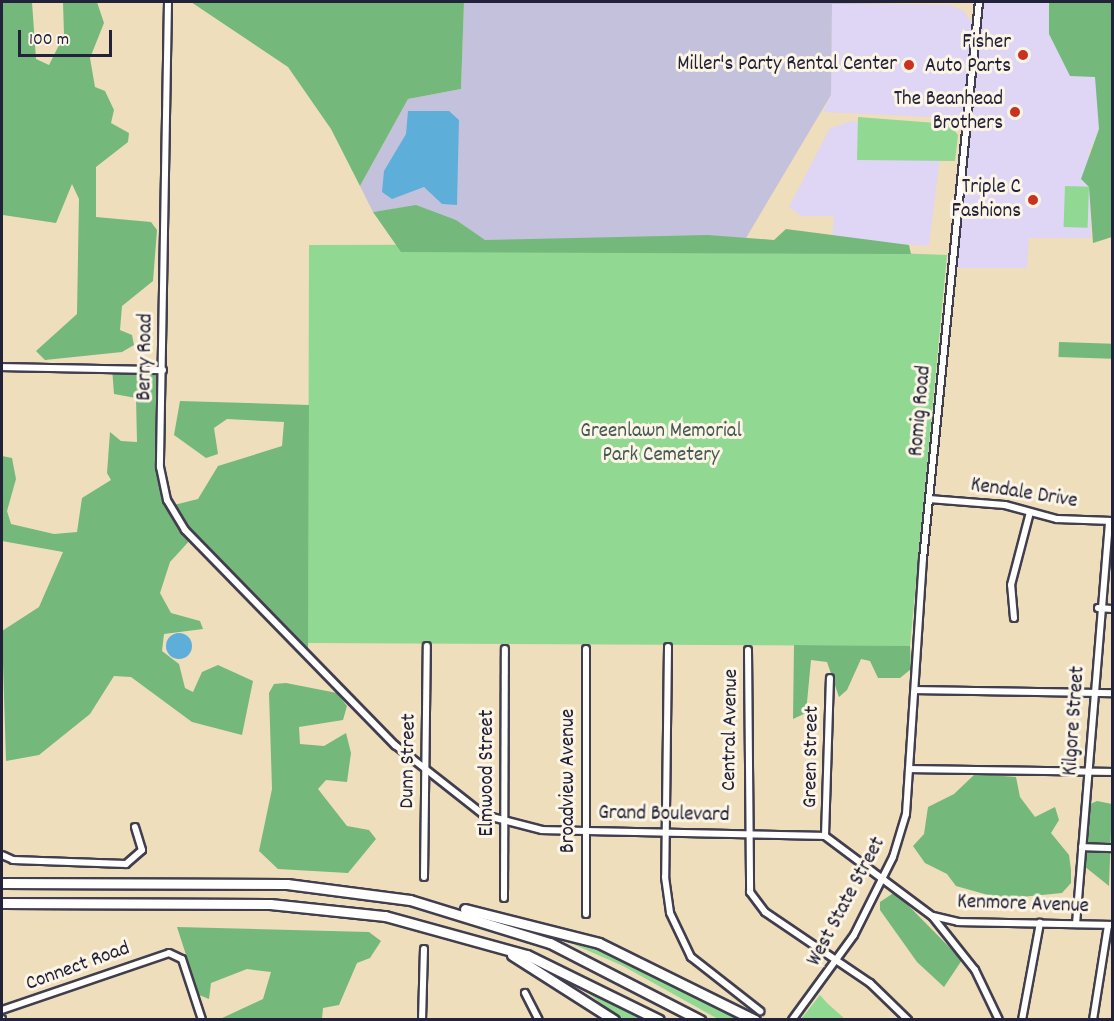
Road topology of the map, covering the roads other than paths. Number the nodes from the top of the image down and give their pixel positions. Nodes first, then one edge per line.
1 (168, 2) edge
2 (979, 2) edge
3 (2, 367) edge
4 (163, 370) junction
5 (930, 499) junction
6 (1030, 512) junction
7 (1111, 521) edge
8 (1098, 609) junction
9 (1113, 609) edge
10 (1014, 618) dead end
11 (427, 646) dead end
12 (668, 647) dead end
13 (505, 649) dead end
14 (586, 649) dead end
15 (748, 650) dead end
16 (308, 658) joint
17 (830, 678) dead end
18 (915, 690) junction
19 (1095, 693) junction
20 (1113, 693) edge
21 (909, 769) junction
22 (426, 772) junction
23 (1089, 772) junction
24 (1113, 772) edge
25 (504, 824) junction
26 (903, 824) joint
27 (135, 827) dead end
28 (585, 830) junction
29 (665, 831) junction
30 (747, 832) junction
31 (825, 837) junction
32 (1082, 847) junction
33 (1113, 848) edge
34 (2, 855) edge
35 (424, 877) dead end
36 (883, 877) junction
37 (2, 883) edge
38 (504, 898) dead end
39 (410, 900) junction
40 (2, 903) edge
41 (586, 914) dead end
42 (932, 916) junction
43 (1040, 923) junction
44 (1076, 924) junction
45 (1111, 925) edge
46 (489, 942) junction
47 (424, 949) dead end
48 (837, 962) junction
49 (525, 993) dead end
50 (2, 1010) edge
51 (757, 1015) edge
52 (202, 1020) edge
53 (422, 1020) edge
54 (539, 1020) edge
55 (614, 1020) edge
56 (659, 1020) edge
57 (700, 1020) edge
58 (792, 1020) edge
59 (908, 1020) edge
60 (999, 1020) edge
61 (1022, 1020) edge
62 (1094, 1020) edge

1 - 4 street, Berry Road
2 - 5 street, Romig Road
3 - 4 street
4 - 16 street, Berry Road
5 - 6 street, Kendale Drive
5 - 18 street, Romig Road
6 - 7 street, Kendale Drive
6 - 10 street
7 - 8 street, Kilgore Street
8 - 9 street
8 - 19 street, Kilgore Street
11 - 22 street, Dunn Street
12 - 29 street
13 - 25 street, Elmwood Street
14 - 28 street, Broadview Avenue
15 - 30 street, Central Avenue
16 - 22 street, Grand Boulevard
17 - 31 street, Green Street
18 - 19 street
18 - 21 street, Romig Road
19 - 20 street
19 - 23 street, Kilgore Street
21 - 23 street
21 - 26 street, Romig Road
22 - 25 street, Grand Boulevard
22 - 35 street, Dunn Street
23 - 24 street
23 - 32 street, Kilgore Street
25 - 28 street, Grand Boulevard
25 - 38 street, Elmwood Street
26 - 36 street, West State Street
27 - 34 street
28 - 29 street, Grand Boulevard
28 - 41 street, Broadview Avenue
29 - 30 street, Grand Boulevard
29 - 51 street
30 - 31 street, Grand Boulevard
30 - 48 street, Central Avenue
31 - 36 street
32 - 33 street
32 - 44 street, Kilgore Street
36 - 42 street
36 - 48 street, West State Street
37 - 39 highway
39 - 51 highway
39 - 57 highway
40 - 46 highway
42 - 43 street, Kenmore Avenue
42 - 60 street
43 - 44 street, Kenmore Avenue
43 - 61 street
44 - 45 street, Kenmore Avenue
45 - 62 street
46 - 55 highway
46 - 56 highway
47 - 53 street
48 - 58 street, West State Street
48 - 59 street, Central Avenue
49 - 54 street
50 - 52 street, Connect Road

